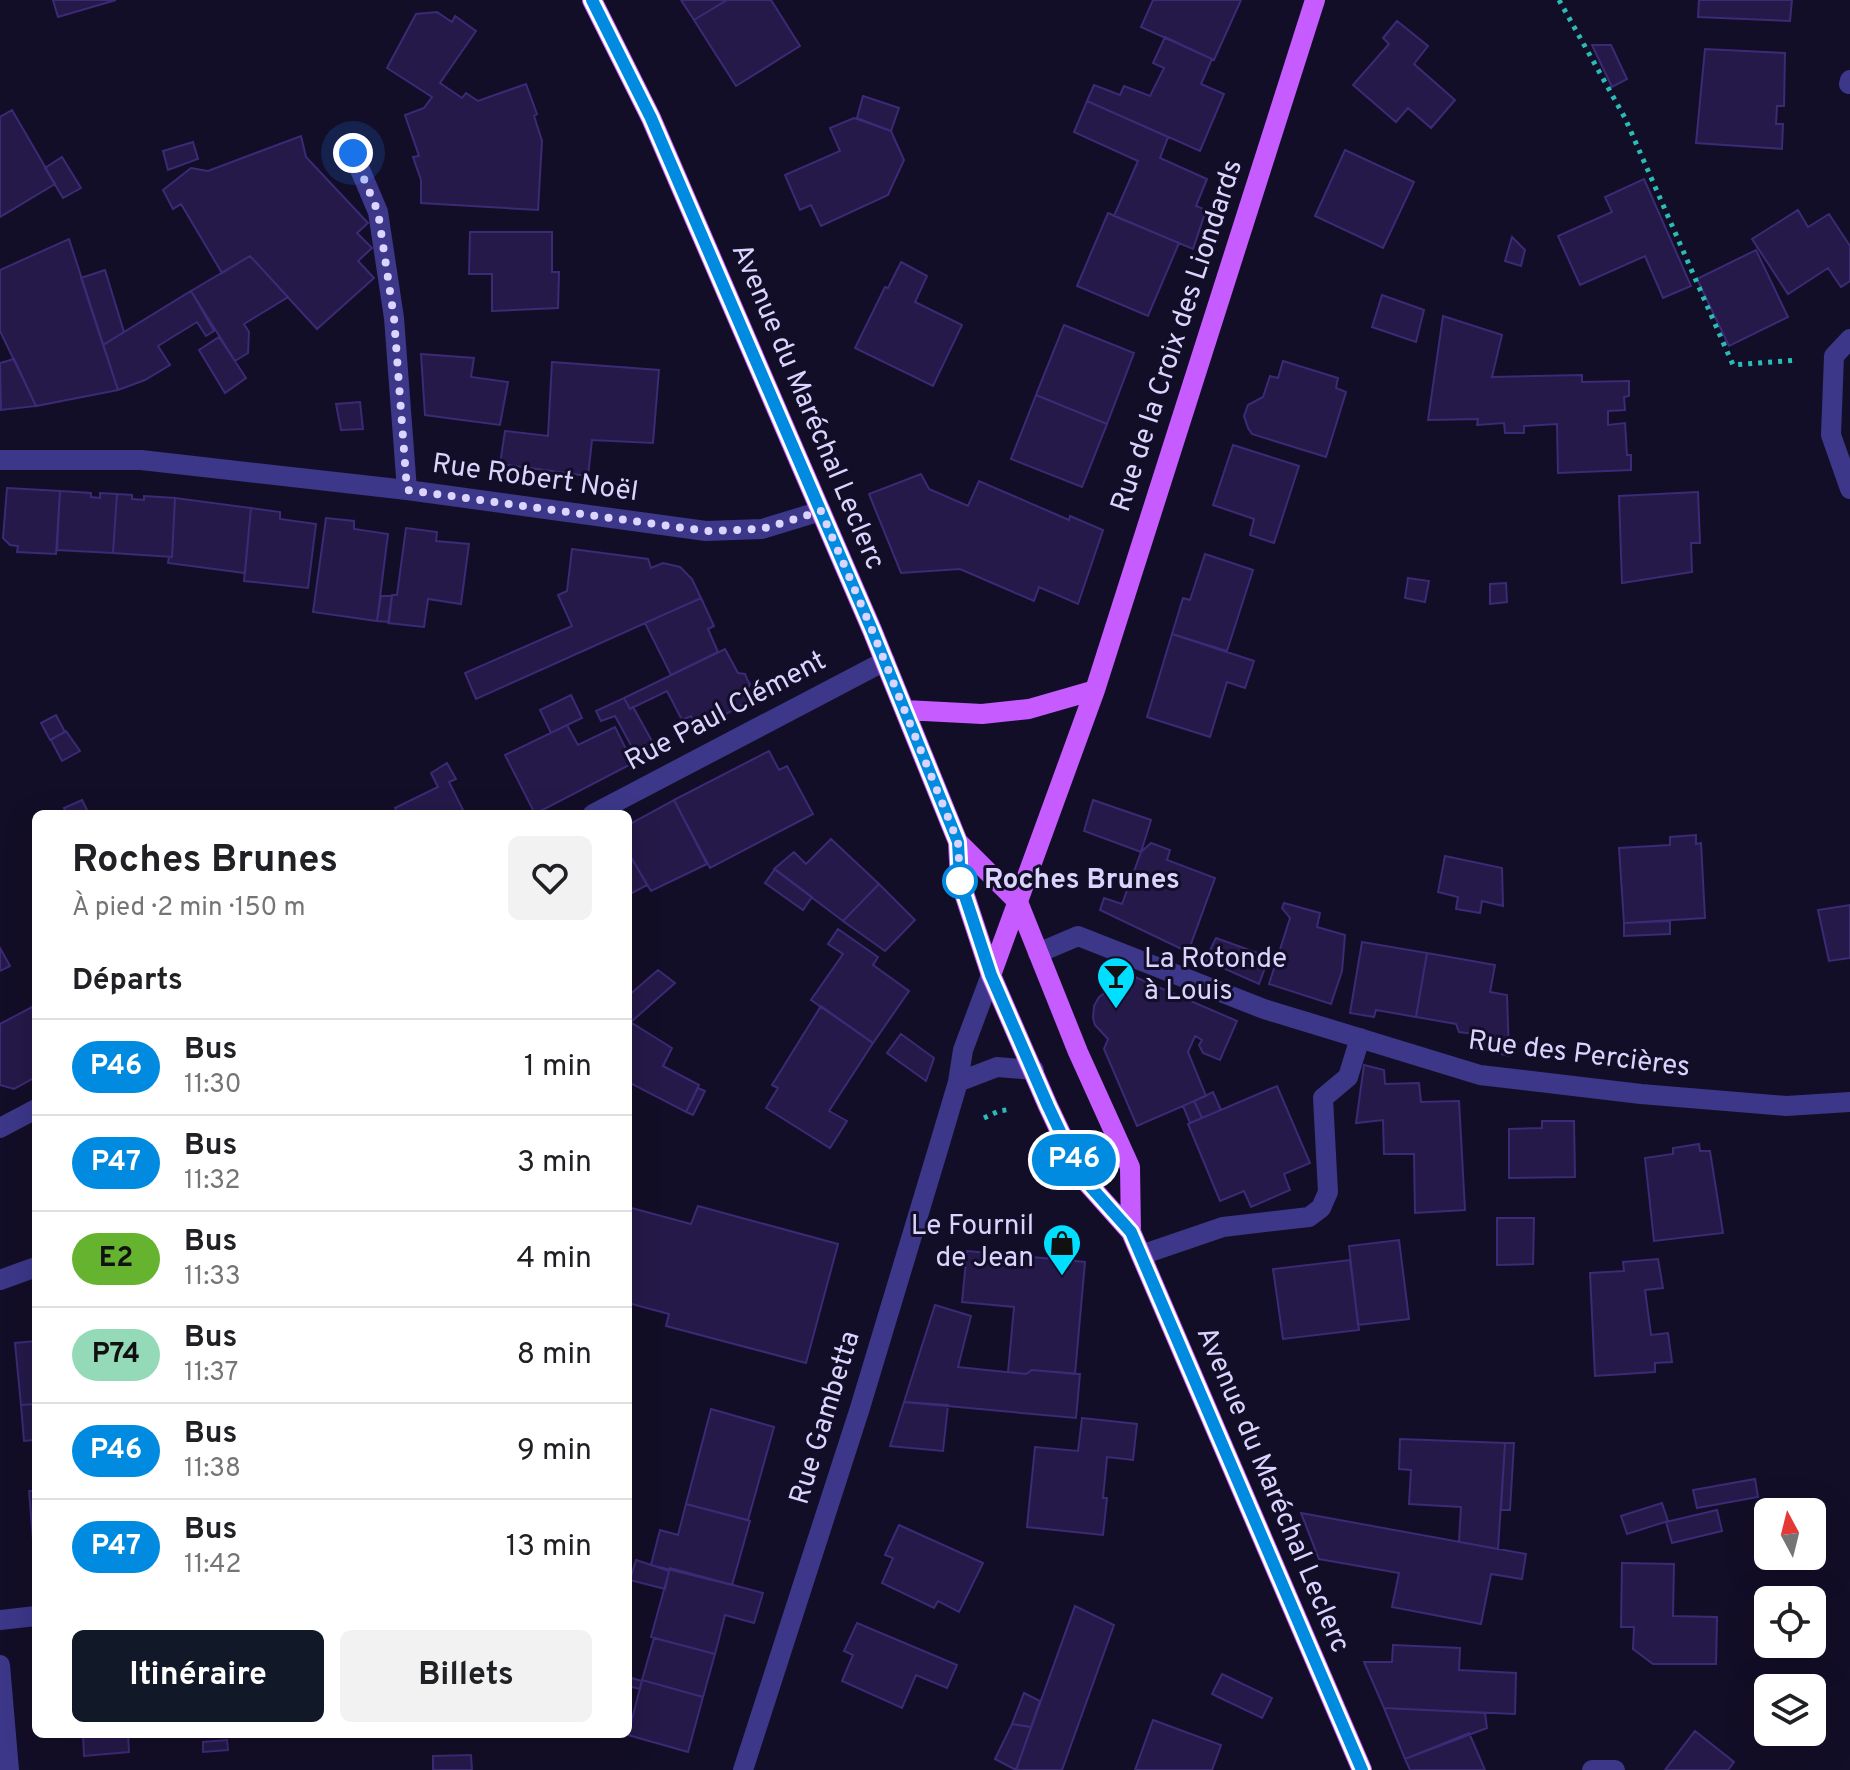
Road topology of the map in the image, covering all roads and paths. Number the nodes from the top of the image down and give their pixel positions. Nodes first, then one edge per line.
1 (592, 0) edge
2 (1315, 0) edge
3 (1559, 0) edge
4 (353, 153) dead end
5 (1850, 339) edge
6 (1834, 356) junction
7 (0, 460) edge
8 (1850, 489) edge
9 (407, 490) junction
10 (821, 511) junction
11 (885, 661) junction
12 (1095, 690) junction
13 (905, 710) junction
14 (601, 810) edge
15 (958, 842) junction
16 (1018, 902) junction
17 (1038, 953) junction
18 (991, 975) junction
19 (1360, 1038) junction
20 (1034, 1070) junction
21 (958, 1082) junction
22 (1850, 1102) edge
23 (32, 1111) edge
24 (0, 1128) edge
25 (1131, 1232) junction
26 (1141, 1255) junction
27 (32, 1268) edge
28 (0, 1280) edge
29 (32, 1616) edge
30 (0, 1620) edge
31 (0, 1665) edge
32 (9, 1770) edge
33 (743, 1770) edge
34 (1362, 1770) edge
35 (1592, 1770) edge
36 (1615, 1770) edge

1 - 10 main road, Avenue du Maréchal Leclerc
2 - 12 main road, Rue de la Croix des Liondards
3 - 6 path
4 - 9 street
5 - 6 street
6 - 8 street
7 - 9 street, Rue Robert Noël
9 - 10 street, Rue Robert Noël
10 - 11 main road, Avenue du Maréchal Leclerc
11 - 13 main road, Avenue du Maréchal Leclerc
11 - 14 street, Rue Paul Clément
12 - 13 main road
12 - 16 main road, Rue de la Croix des Liondards
13 - 15 main road, Avenue du Maréchal Leclerc
15 - 16 main road, Avenue du Maréchal Leclerc
15 - 18 main road, Avenue du Maréchal Leclerc
16 - 17 main road, Avenue du Maréchal Leclerc
16 - 18 main road, Rue de la Croix des Liondards
17 - 19 street, Rue des Percières
17 - 25 main road, Avenue du Maréchal Leclerc
18 - 20 main road, Avenue du Maréchal Leclerc
18 - 21 street, Rue Gambetta
19 - 22 street, Rue des Percières
19 - 26 street
20 - 21 street
20 - 25 main road, Avenue du Maréchal Leclerc
21 - 33 street, Rue Gambetta
23 - 24 street
25 - 26 main road, Avenue du Maréchal Leclerc
26 - 34 main road, Avenue du Maréchal Leclerc
27 - 28 street
29 - 30 street
31 - 32 street
35 - 36 street

